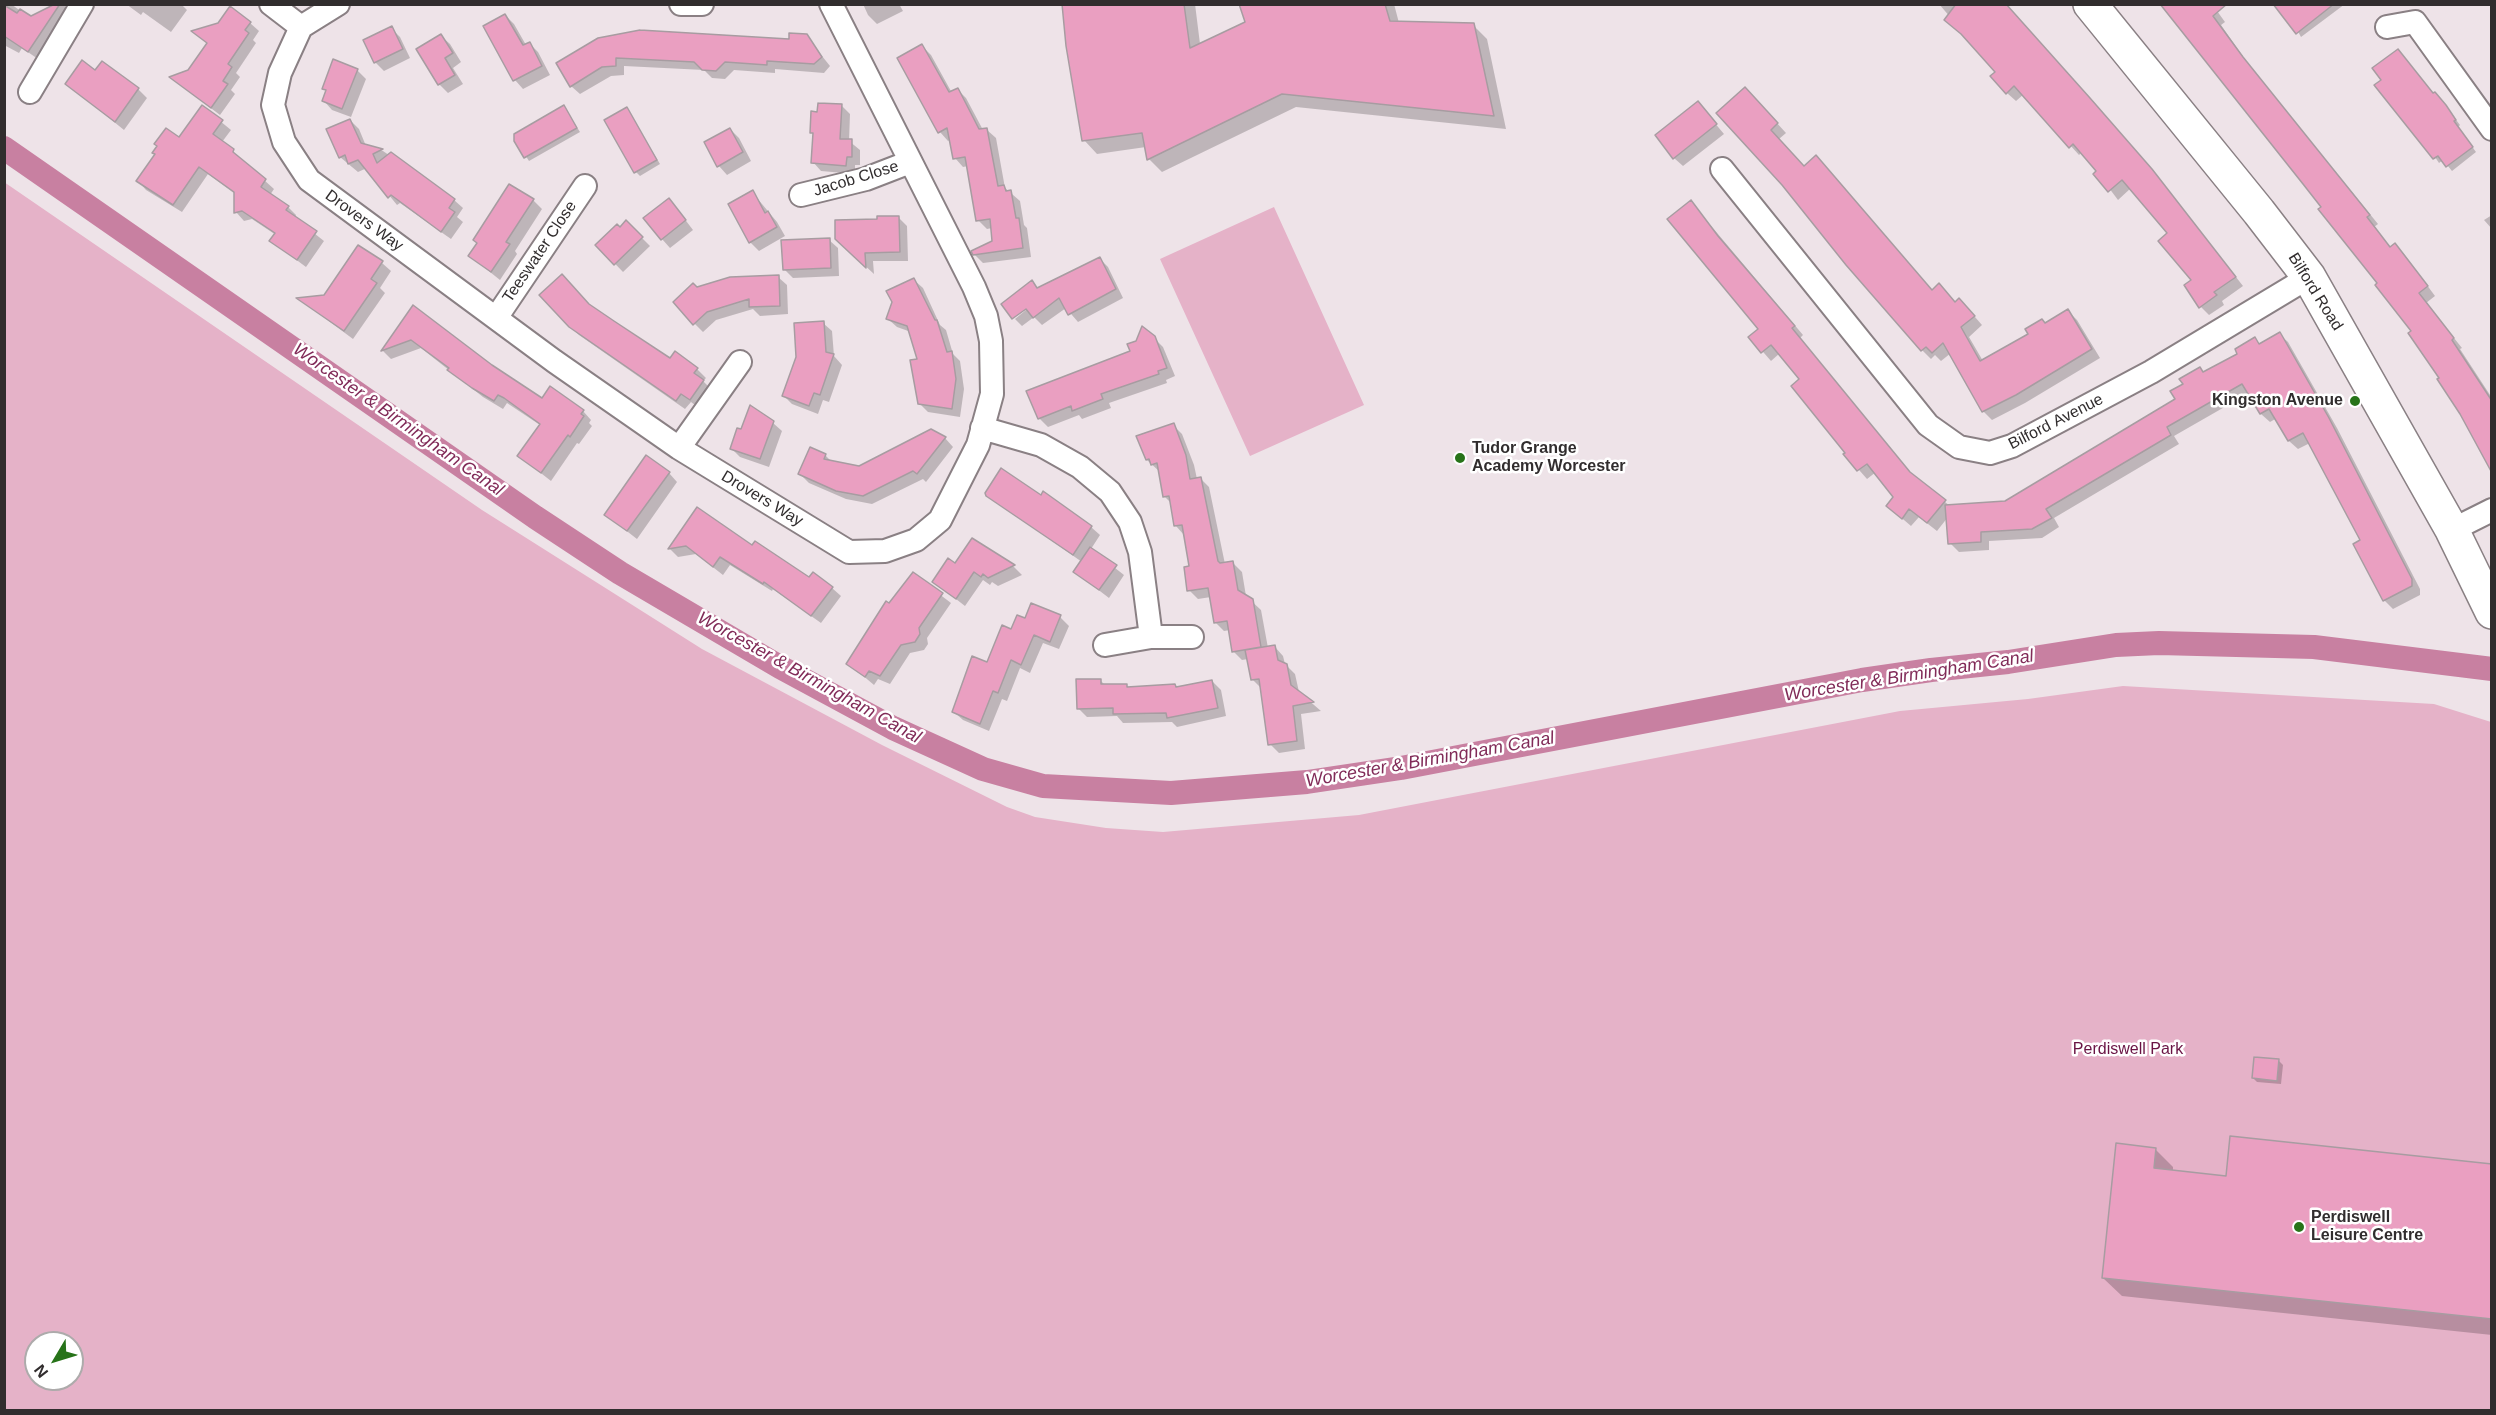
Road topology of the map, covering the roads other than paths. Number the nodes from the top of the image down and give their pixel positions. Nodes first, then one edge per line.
1 (82, 4) edge
2 (271, 4) edge
3 (338, 4) edge
4 (681, 4) edge
5 (702, 4) edge
6 (831, 4) edge
7 (2090, 4) edge
8 (301, 27) junction
9 (2387, 27) dead end
10 (30, 92) dead end
11 (2492, 129) edge
12 (910, 162) junction
13 (1722, 169) dead end
14 (585, 186) dead end
15 (801, 195) dead end
16 (2309, 277) junction
17 (496, 318) junction
18 (740, 362) dead end
19 (982, 428) junction
20 (679, 448) junction
21 (2492, 510) edge
22 (2452, 530) junction
23 (2492, 612) edge
24 (1151, 637) junction
25 (1192, 637) dead end
26 (1105, 645) dead end

1 - 10 street
2 - 8 street
3 - 8 street
4 - 5 street
6 - 12 street, Drovers Way
7 - 16 main road, Bilford Road
8 - 17 street, Drovers Way
9 - 11 street
12 - 15 street, Jacob Close
12 - 19 street, Drovers Way
13 - 16 street, Bilford Avenue
14 - 17 street, Teeswater Close
16 - 22 main road, Bilford Road
17 - 20 street, Drovers Way
18 - 20 street
19 - 20 street, Drovers Way
19 - 24 street
21 - 22 street
22 - 23 main road, Bilford Road
24 - 25 street
24 - 26 street

